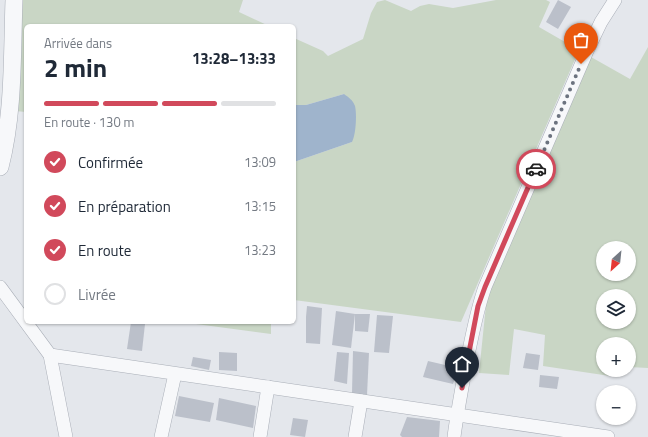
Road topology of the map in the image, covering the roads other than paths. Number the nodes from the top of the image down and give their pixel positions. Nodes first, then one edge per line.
1 (14, 0) edge
2 (615, 0) edge
3 (0, 167) edge
4 (0, 287) edge
5 (24, 320) edge
6 (27, 324) edge
7 (50, 355) junction
8 (175, 374) junction
9 (268, 387) junction
10 (362, 401) junction
11 (457, 415) junction
12 (66, 437) edge
13 (161, 437) edge
14 (260, 437) edge
15 (355, 437) edge
16 (454, 437) edge
17 (608, 437) edge

1 - 3 street
2 - 11 street
4 - 5 street
6 - 7 street
7 - 8 street
7 - 12 street
8 - 9 street
8 - 13 street
9 - 10 street
9 - 14 street
10 - 11 street
10 - 15 street
11 - 16 street
11 - 17 street

